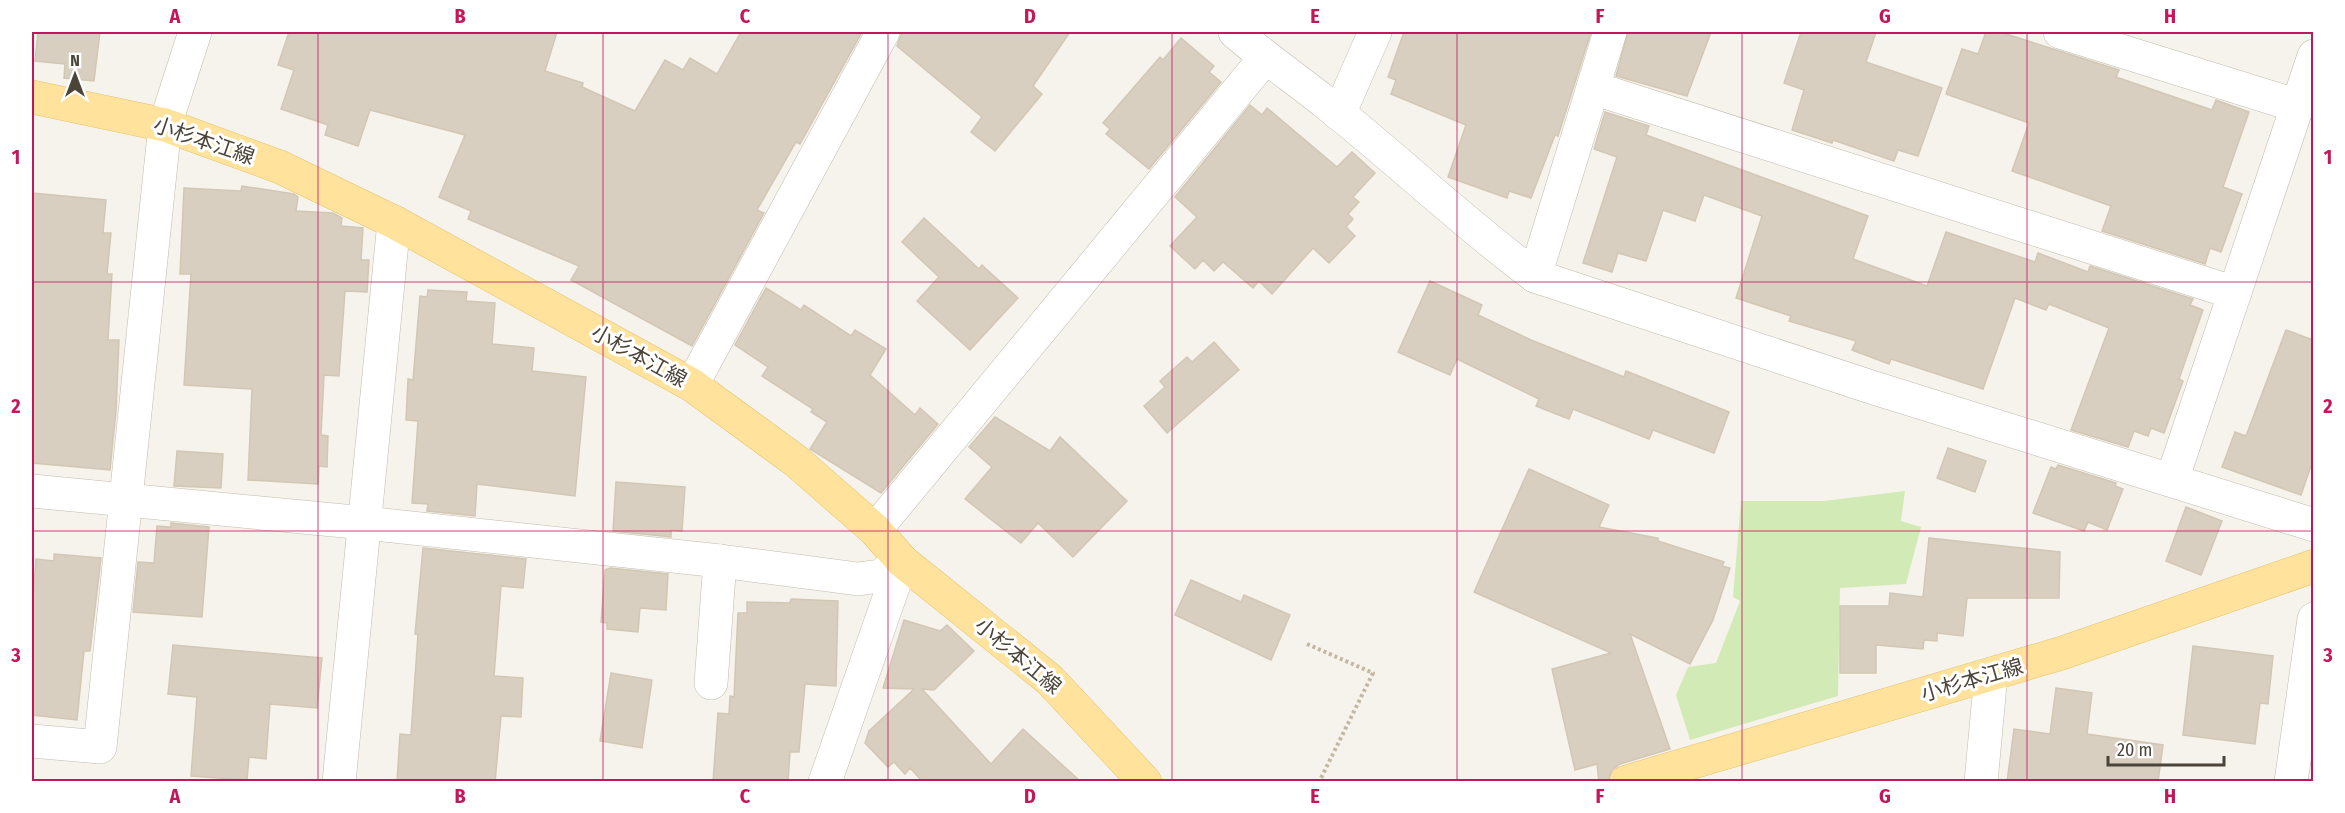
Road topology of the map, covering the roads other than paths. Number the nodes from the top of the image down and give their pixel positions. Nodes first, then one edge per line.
1 (195, 32) edge
2 (883, 32) edge
3 (1235, 32) edge
4 (1375, 32) edge
5 (1610, 32) edge
6 (2060, 32) edge
7 (2313, 56) edge
8 (1265, 58) junction
9 (1593, 88) junction
10 (32, 97) edge
11 (2298, 106) junction
12 (1339, 114) junction
13 (165, 124) junction
14 (394, 222) junction
15 (1535, 276) junction
16 (2235, 293) junction
17 (692, 385) junction
18 (2172, 480) junction
19 (32, 491) edge
20 (125, 501) junction
21 (365, 523) junction
22 (2313, 525) edge
23 (875, 530) junction
24 (720, 561) junction
25 (902, 561) junction
26 (2313, 567) edge
27 (2313, 619) edge
28 (1991, 674) junction
29 (711, 683) dead end
30 (2307, 719) edge
31 (32, 741) edge
32 (339, 782) edge
33 (825, 782) edge
34 (1145, 782) edge
35 (1626, 782) edge
36 (1981, 782) edge
37 (2291, 782) edge

1 - 13 street
2 - 17 street
3 - 8 street
4 - 12 street
5 - 9 street
6 - 11 street
7 - 11 street
8 - 12 street
8 - 23 street
9 - 15 street
9 - 16 street
10 - 13 main road, 小杉本江線
11 - 16 street
12 - 15 street
13 - 14 main road, 小杉本江線
13 - 20 street
14 - 17 main road, 小杉本江線
14 - 21 street
15 - 18 street
16 - 18 street
17 - 23 main road, 小杉本江線
18 - 22 street
19 - 20 street
20 - 21 street
20 - 31 street
21 - 24 street
21 - 32 street
23 - 25 main road, 小杉本江線
24 - 25 street
24 - 29 street
25 - 33 street
25 - 34 main road, 小杉本江線
26 - 28 main road, 小杉本江線
27 - 30 street
28 - 35 main road, 小杉本江線
28 - 36 street
30 - 37 street

